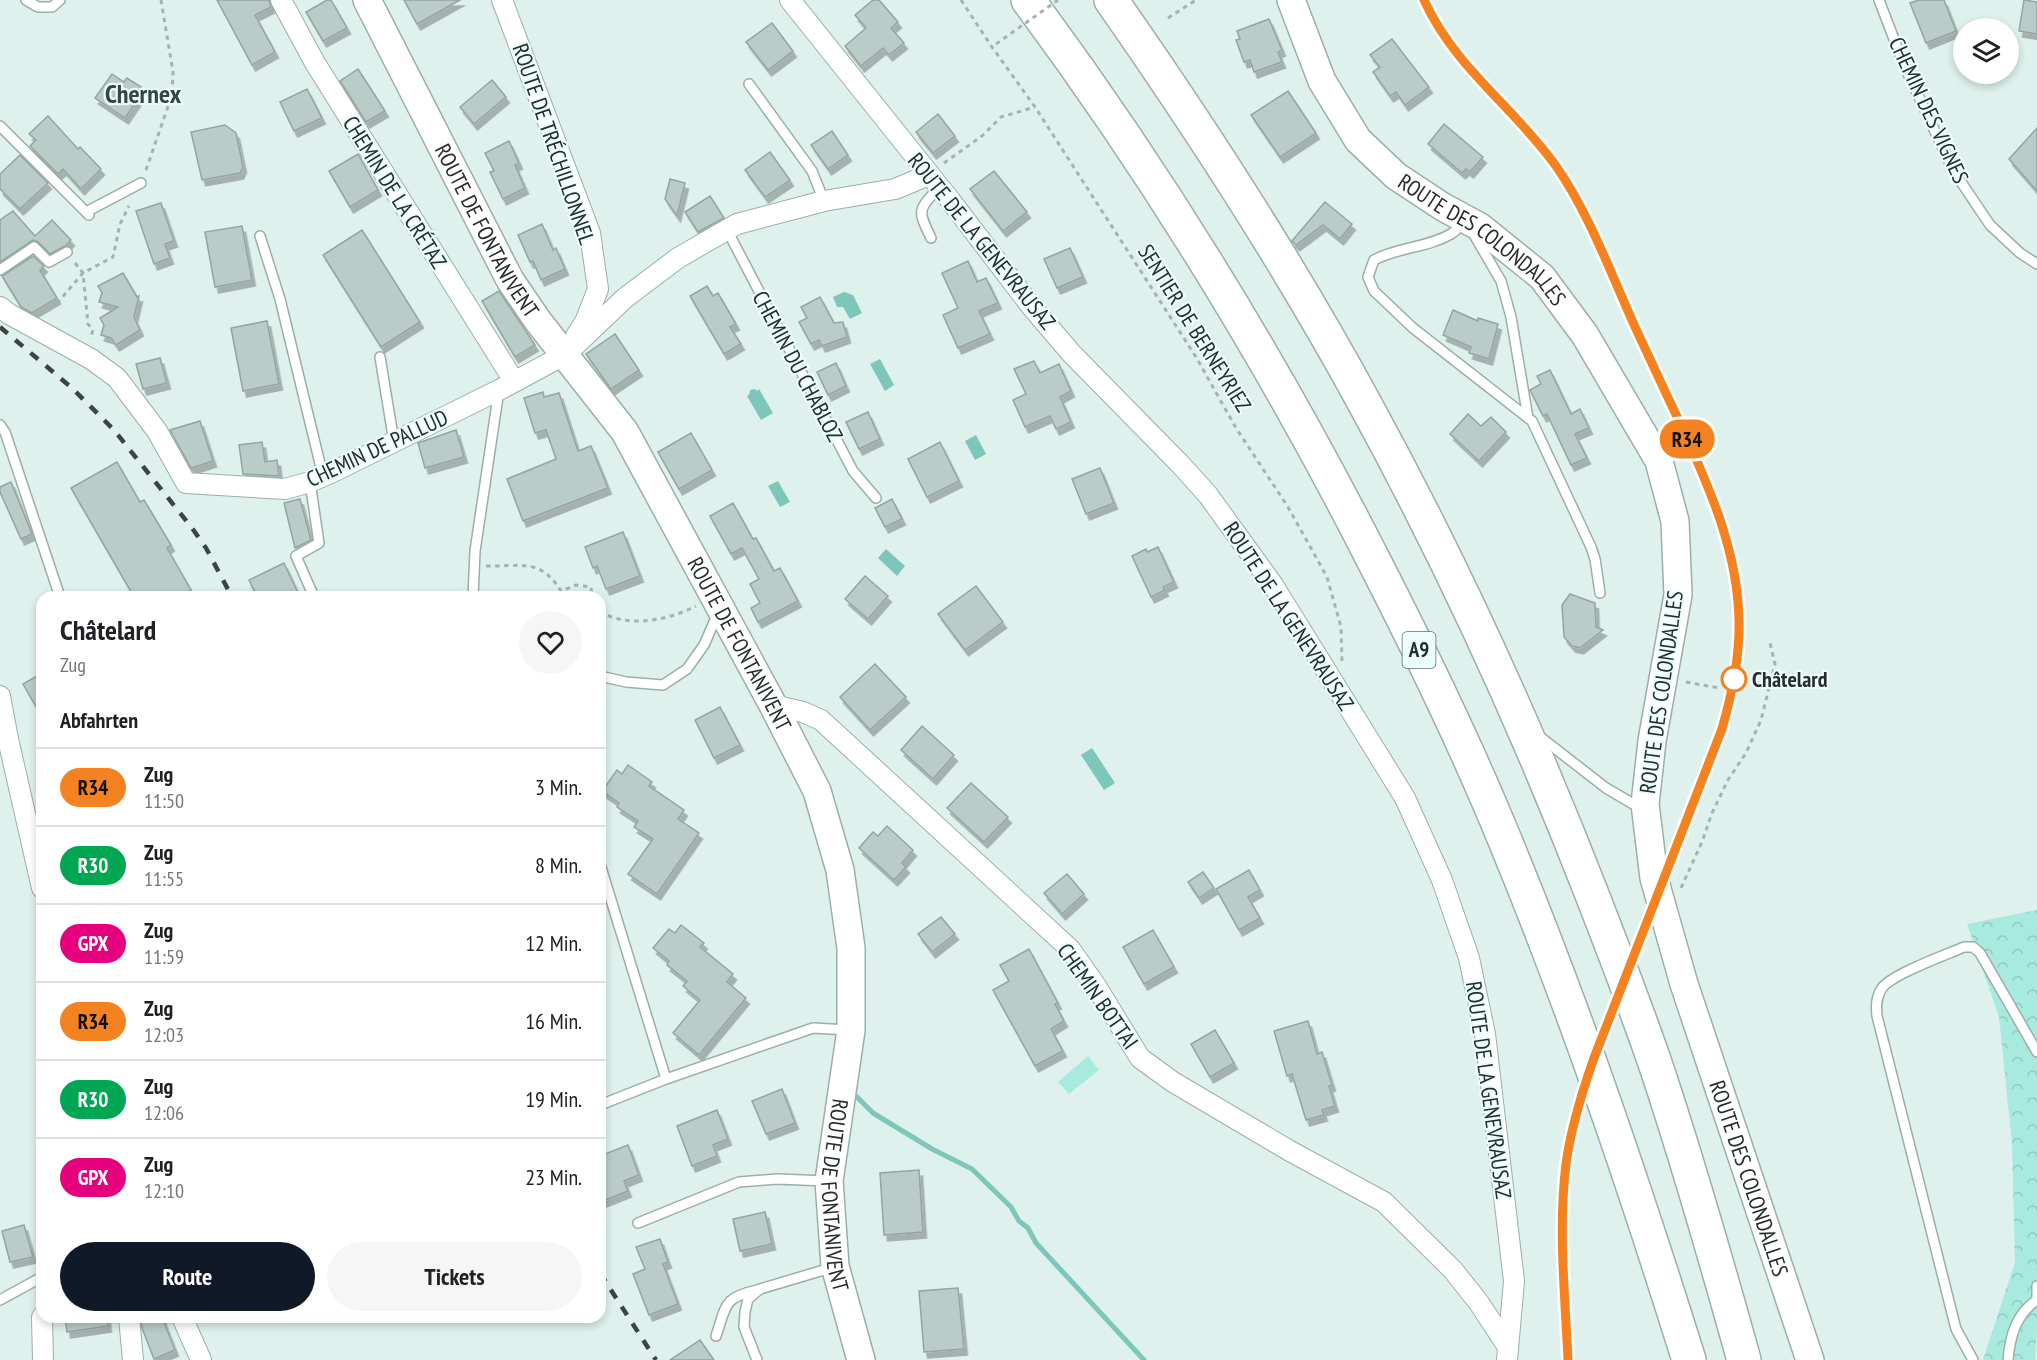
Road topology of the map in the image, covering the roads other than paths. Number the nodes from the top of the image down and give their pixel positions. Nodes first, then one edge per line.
1 (26, 0) edge
2 (60, 0) edge
3 (281, 0) edge
4 (367, 0) edge
5 (502, 0) edge
6 (790, 0) edge
7 (1028, 0) edge
8 (1111, 0) edge
9 (1291, 0) edge
10 (1879, 0) edge
11 (749, 84) dead end
12 (0, 126) edge
13 (141, 183) road end
14 (939, 187) junction
15 (825, 201) junction
16 (1466, 220) junction
17 (727, 230) junction
18 (260, 236) dead end
19 (931, 238) dead end
20 (67, 252) dead end
21 (2037, 264) edge
22 (0, 270) edge
23 (0, 307) edge
24 (566, 354) junction
25 (380, 357) dead end
26 (507, 386) junction
27 (1528, 418) junction
28 (0, 425) edge
29 (394, 442) junction
30 (316, 479) junction
31 (876, 498) dead end
32 (58, 591) edge
33 (311, 591) edge
34 (473, 591) edge
35 (1600, 593) dead end
36 (717, 602) junction
37 (606, 677) edge
38 (0, 696) edge
39 (773, 705) junction
40 (1522, 723) junction
41 (1645, 811) junction
42 (36, 862) edge
43 (606, 884) edge
44 (850, 1030) junction
45 (2037, 1052) edge
46 (666, 1079) junction
47 (606, 1103) edge
48 (829, 1182) junction
49 (638, 1223) dead end
50 (835, 1266) junction
51 (36, 1280) edge
52 (2037, 1286) edge
53 (760, 1289) junction
54 (0, 1300) edge
55 (2037, 1300) edge
56 (42, 1323) edge
57 (130, 1323) edge
58 (185, 1323) edge
59 (716, 1336) dead end
60 (1508, 1354) edge
61 (43, 1360) edge
62 (134, 1360) edge
63 (201, 1360) edge
64 (757, 1360) edge
65 (861, 1360) edge
66 (1689, 1360) edge
67 (1744, 1360) edge
68 (1810, 1360) edge
69 (1973, 1360) edge
70 (2008, 1360) edge

1 - 2 lane
3 - 26 street, CHEMIN DE LA CRÉTAZ
4 - 24 street, ROUTE DE FONTANIVENT
5 - 24 street, ROUTE DE TRÉCHILLONNEL
6 - 14 street, ROUTE DE LA GENEVRAUSAZ
7 - 66 highway, A9
8 - 40 highway
9 - 16 street, ROUTE DES COLONDALLES
10 - 21 lane, CHEMIN DES VIGNES
11 - 15 lane
12 - 13 lane
14 - 15 street
14 - 19 lane
14 - 60 street, ROUTE DE LA GENEVRAUSAZ
15 - 17 street
16 - 27 lane
16 - 27 lane
16 - 41 street, ROUTE DES COLONDALLES
17 - 24 street
17 - 31 lane, CHEMIN DU CHABLOZ
18 - 30 lane
20 - 22 lane
23 - 30 street, CHEMIN DE PALLUD
24 - 26 street, CHEMIN DE PALLUD
24 - 36 street, ROUTE DE FONTANIVENT
25 - 29 lane
26 - 29 street, CHEMIN DE PALLUD
26 - 34 lane
27 - 35 lane
28 - 32 lane
29 - 30 street, CHEMIN DE PALLUD
30 - 33 lane
36 - 37 lane
36 - 39 street, ROUTE DE FONTANIVENT
38 - 42 street
39 - 44 street, ROUTE DE FONTANIVENT
39 - 60 street, CHEMIN BOTTAI
40 - 41 lane
40 - 67 highway
41 - 68 street, ROUTE DES COLONDALLES
43 - 46 lane
44 - 46 lane
44 - 48 street, ROUTE DE FONTANIVENT
45 - 69 lane
46 - 47 lane
48 - 49 lane
48 - 50 street, ROUTE DE FONTANIVENT
50 - 53 lane
50 - 65 street, ROUTE DE FONTANIVENT
51 - 54 lane
52 - 55 lane
53 - 59 lane
53 - 64 lane
55 - 70 lane
56 - 61 street
57 - 62 street
58 - 63 street

